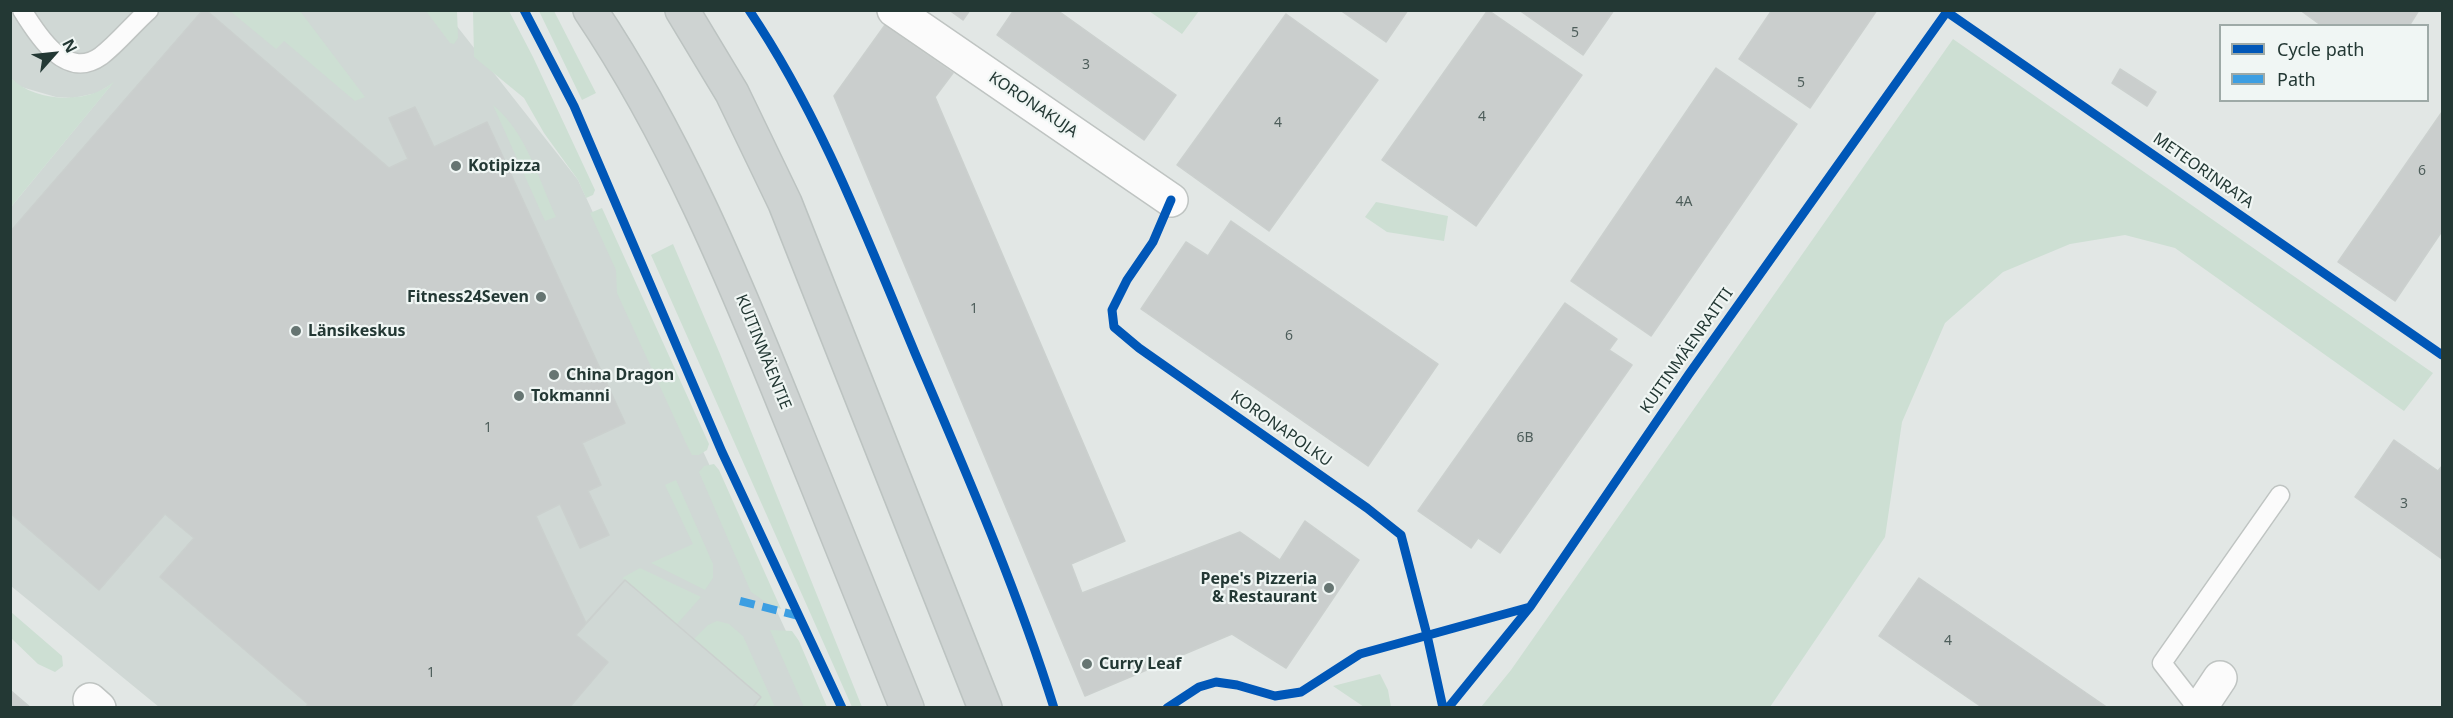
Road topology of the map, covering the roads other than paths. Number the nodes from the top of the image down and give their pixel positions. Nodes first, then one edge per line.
1 (22, 10) edge
2 (149, 10) edge
3 (590, 10) edge
4 (682, 10) edge
5 (894, 10) edge
6 (126, 18) edge
7 (1171, 200) dead end
8 (2280, 495) dead end
9 (2220, 678) dead end
10 (907, 708) edge
11 (985, 708) edge
12 (2198, 708) edge

1 - 6 lane
2 - 6 lane
3 - 10 main road, KUITINMÄENTIE
4 - 11 main road
5 - 7 street, KORONAKUJA
8 - 12 lane
9 - 12 street

